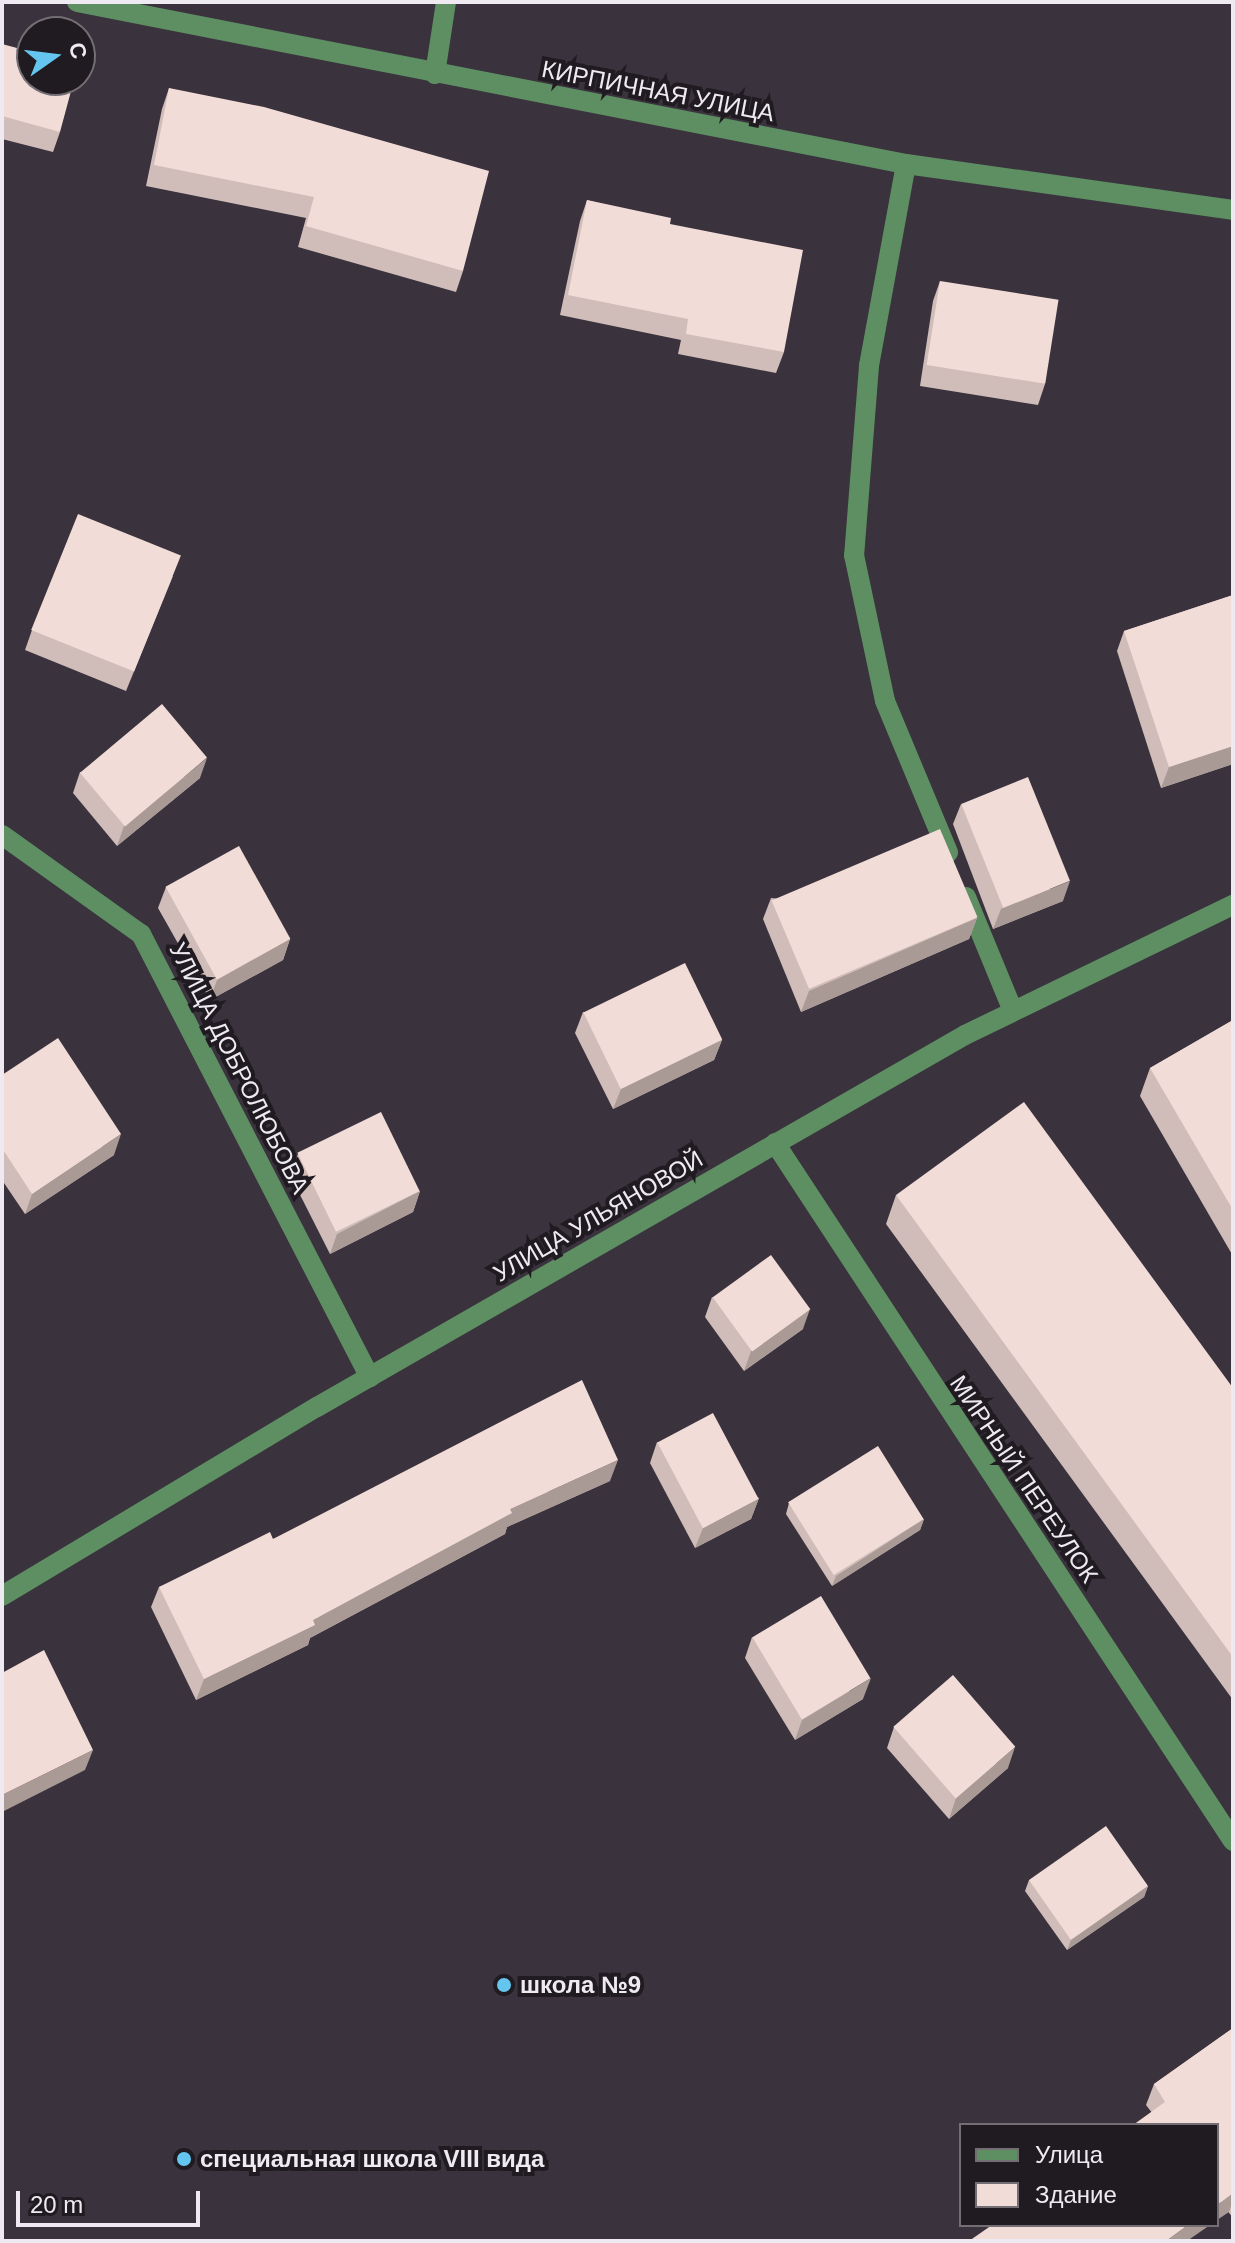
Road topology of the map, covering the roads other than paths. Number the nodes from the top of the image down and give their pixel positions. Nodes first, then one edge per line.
1 (77, 2) edge
2 (446, 2) edge
3 (435, 74) junction
4 (906, 164) junction
5 (1233, 210) edge
6 (2, 835) edge
7 (1233, 905) edge
8 (1013, 1011) junction
9 (775, 1143) junction
10 (370, 1377) junction
11 (2, 1596) edge
12 (1233, 1841) edge

1 - 3 street, КИРПИЧНАЯ УЛИЦА
2 - 3 street
3 - 4 street, КИРПИЧНАЯ УЛИЦА
4 - 5 street, КИРПИЧНАЯ УЛИЦА
4 - 8 street
6 - 10 street, УЛИЦА ДОБРОЛЮБОВА
7 - 8 street, УЛИЦА УЛЬЯНОВОЙ
8 - 9 street, УЛИЦА УЛЬЯНОВОЙ
9 - 10 street, УЛИЦА УЛЬЯНОВОЙ
9 - 12 street, МИРНЫЙ ПЕРЕУЛОК
10 - 11 street, УЛИЦА УЛЬЯНОВОЙ

